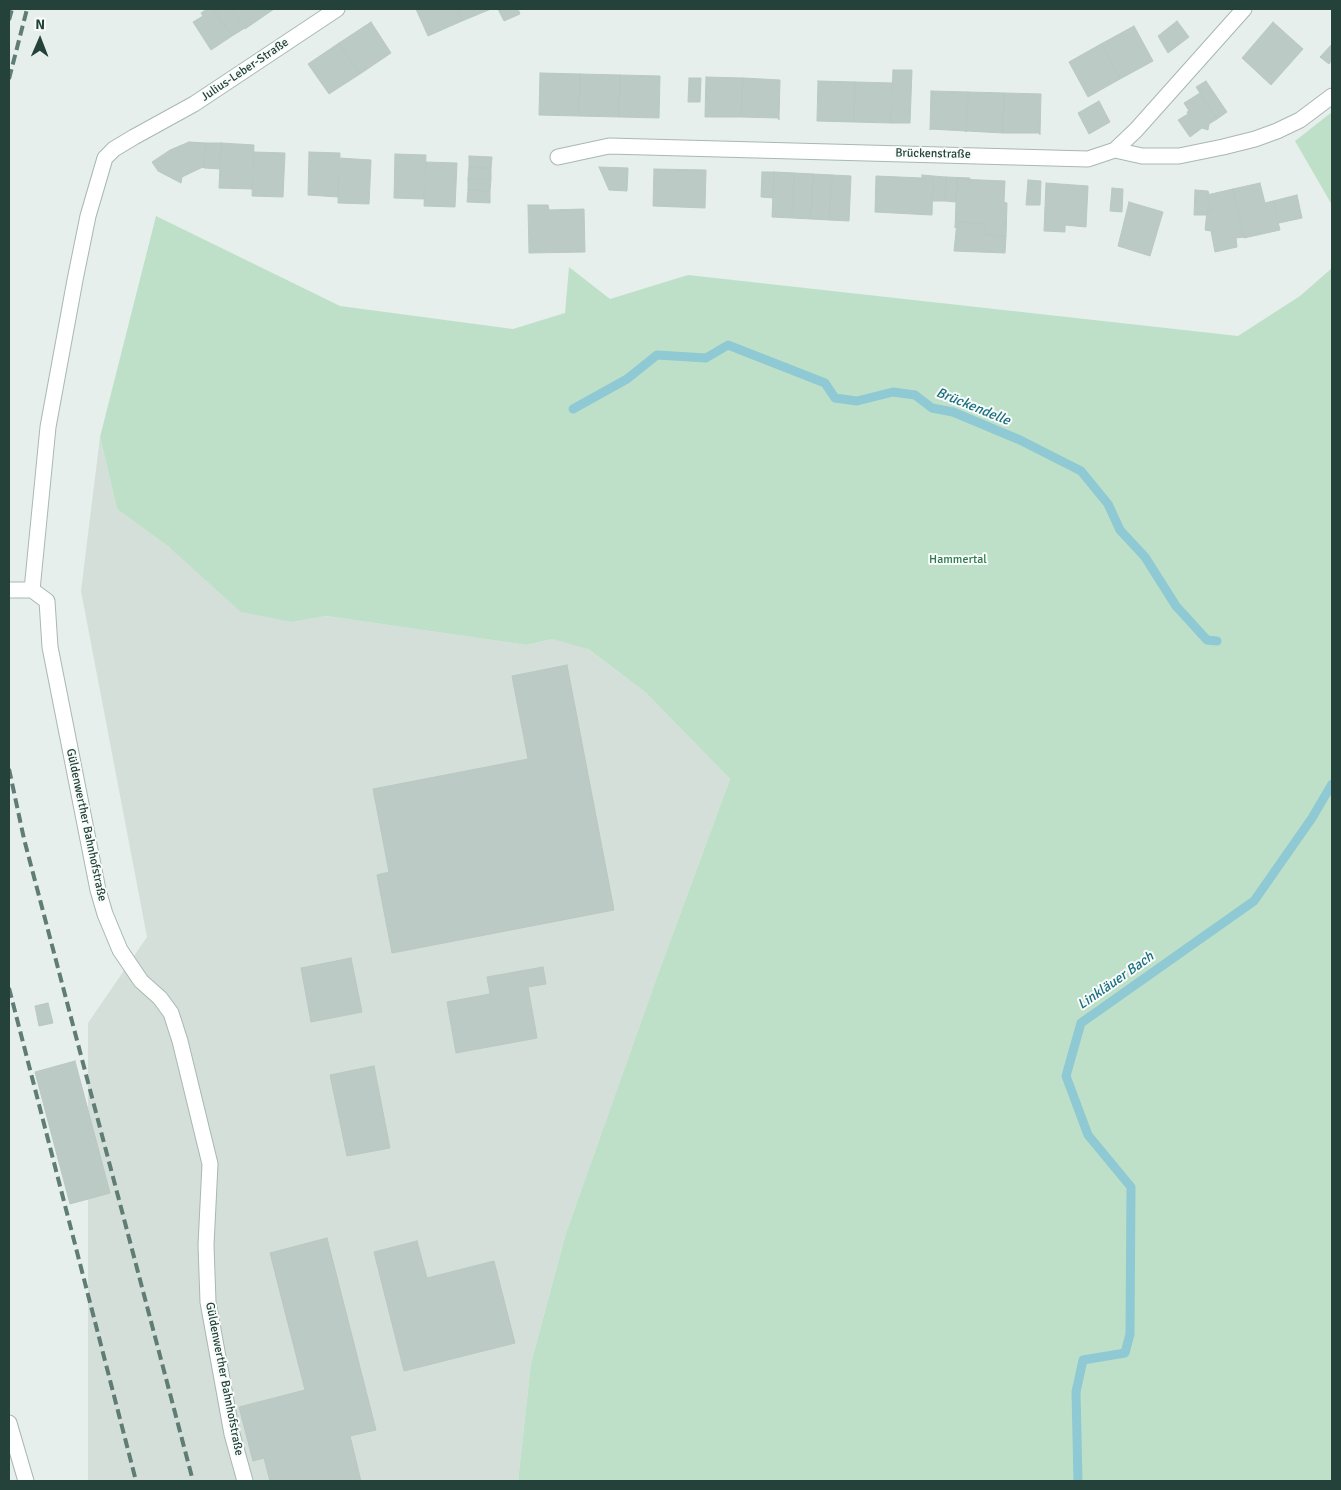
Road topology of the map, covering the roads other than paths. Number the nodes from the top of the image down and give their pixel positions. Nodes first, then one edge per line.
1 (337, 9) edge
2 (1244, 9) edge
3 (1332, 96) edge
4 (1115, 150) junction
5 (558, 157) dead end
6 (9, 590) edge
7 (32, 590) junction
8 (9, 1423) edge
9 (26, 1481) edge
10 (244, 1481) edge

1 - 7 street, Julius-Leber-Straße
2 - 4 street, Brückenstraße
3 - 4 street
4 - 5 street, Brückenstraße
6 - 7 street
7 - 10 street, Güldenwerther Bahnhofstraße
8 - 9 street

